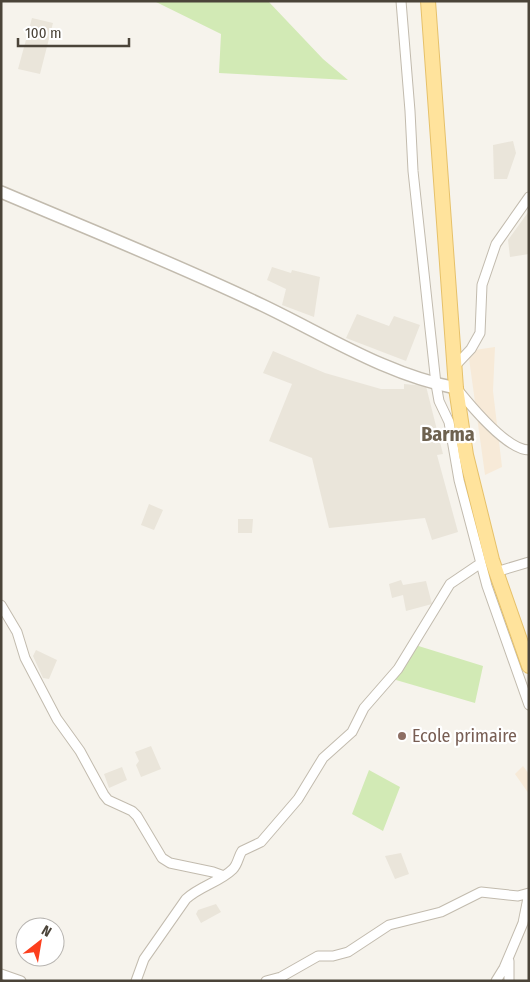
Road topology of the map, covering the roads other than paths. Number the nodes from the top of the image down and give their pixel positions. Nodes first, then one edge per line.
1 (401, 1) edge
2 (428, 1) edge
3 (1, 192) edge
4 (529, 197) edge
5 (455, 366) junction
6 (436, 384) junction
7 (456, 388) junction
8 (529, 450) edge
9 (529, 562) edge
10 (481, 563) junction
11 (496, 572) junction
12 (1, 605) edge
13 (529, 666) edge
14 (529, 705) edge
15 (224, 876) junction
16 (529, 893) edge
17 (508, 959) junction
18 (1, 974) edge
19 (21, 981) edge
20 (136, 981) edge
21 (266, 981) edge
22 (496, 981) edge
23 (509, 981) edge

1 - 6 street
2 - 5 main road
3 - 6 street
4 - 5 street
5 - 7 main road
6 - 7 street
6 - 10 street
7 - 8 street
7 - 11 main road
9 - 11 street
10 - 14 street
10 - 15 street
11 - 13 main road
12 - 15 street
15 - 20 street
16 - 17 street
16 - 21 street
17 - 22 street
17 - 23 street
18 - 19 street

